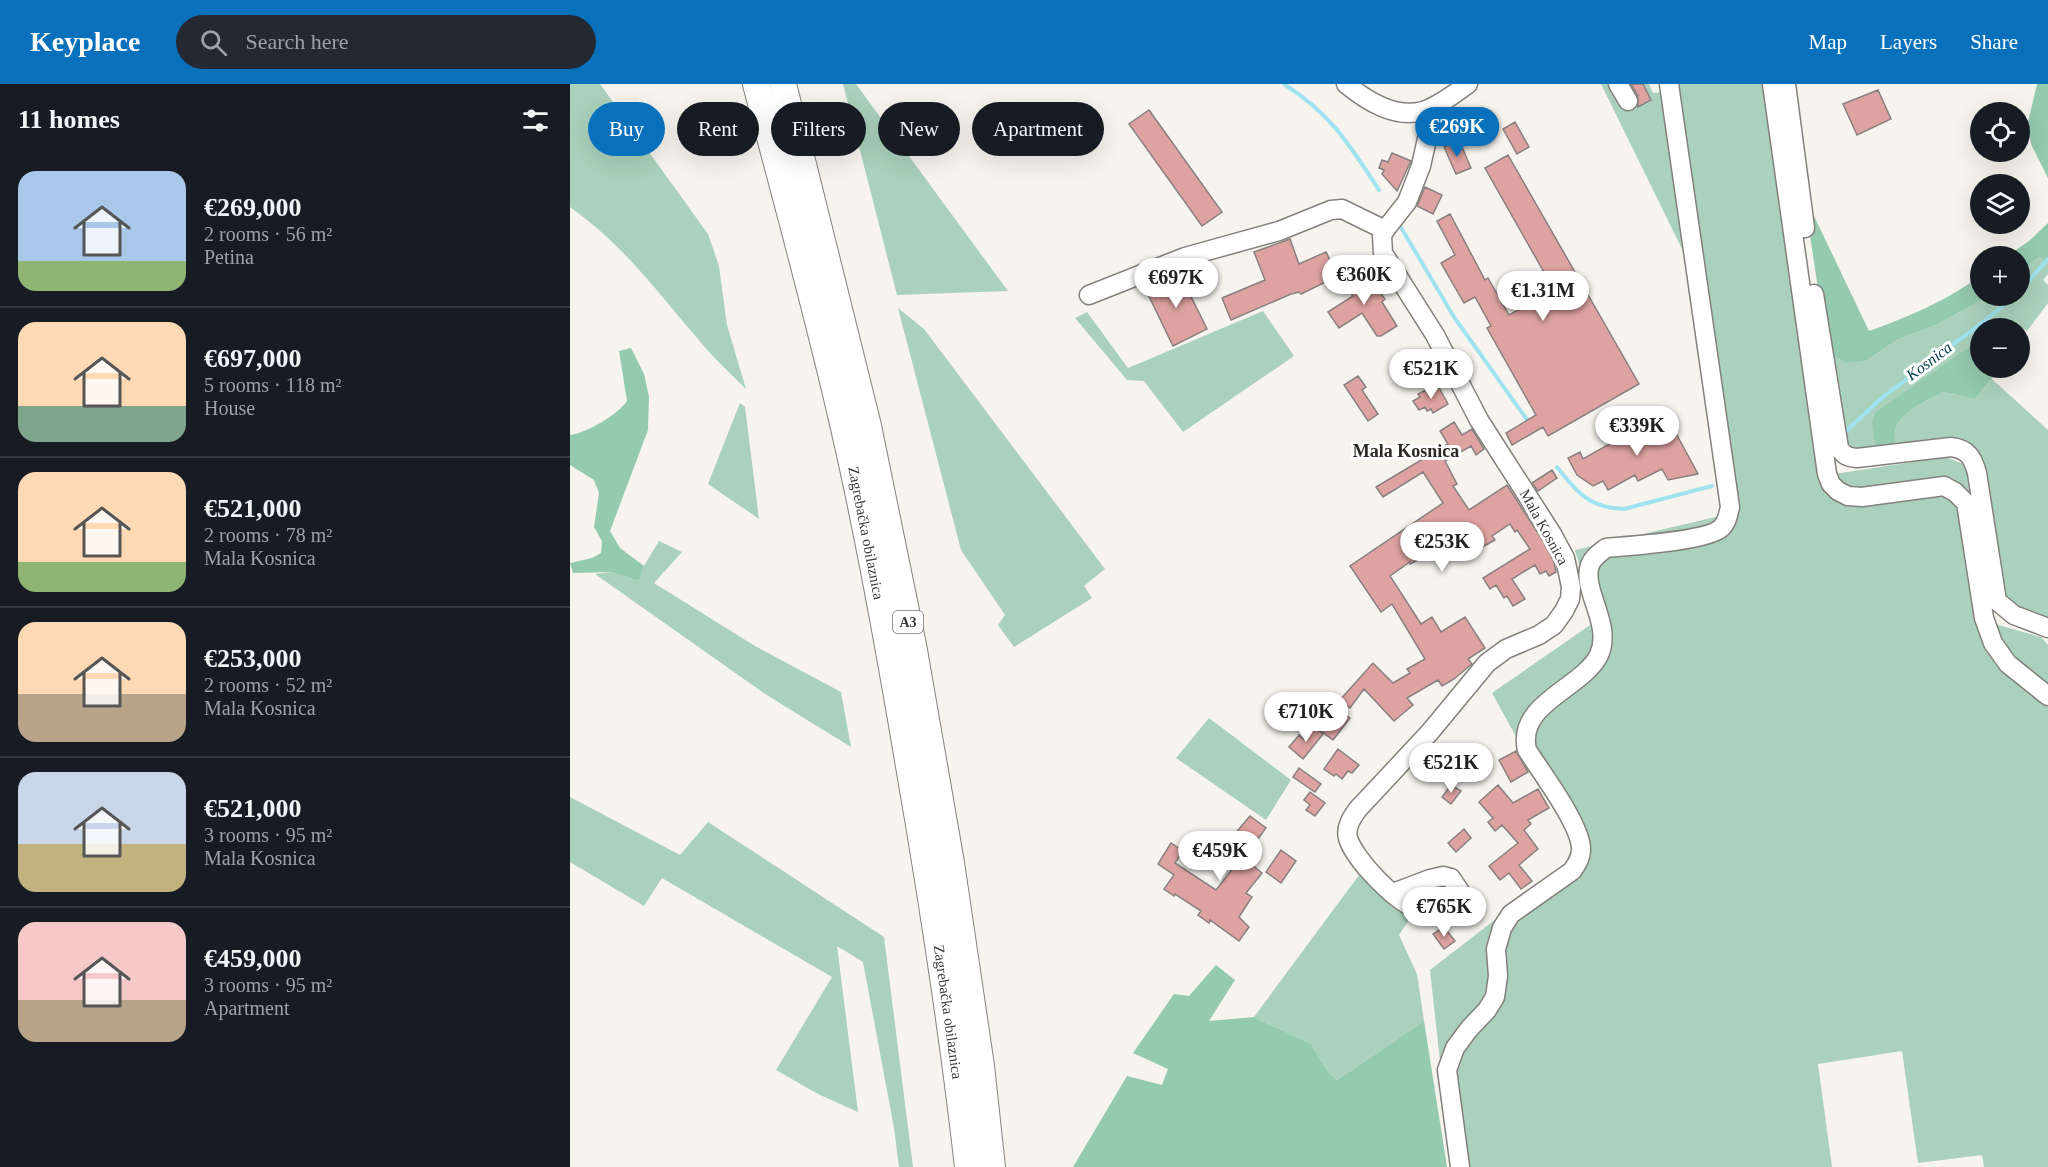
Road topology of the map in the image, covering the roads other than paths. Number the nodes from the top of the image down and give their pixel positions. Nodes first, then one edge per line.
1 (756, 84) edge
2 (783, 84) edge
3 (1346, 84) edge
4 (1468, 84) edge
5 (1618, 84) edge
6 (1669, 84) edge
7 (1772, 84) edge
8 (1786, 84) edge
9 (1628, 101) dead end
10 (1434, 107) junction
11 (1385, 230) junction
12 (1089, 295) dead end
13 (2048, 628) edge
14 (2048, 696) edge
15 (1393, 893) dead end
16 (968, 1167) edge
17 (992, 1167) edge
18 (1460, 1167) edge

1 - 16 highway, Zagrebačka obilaznica / A3
2 - 17 highway, Zagrebačka obilaznica / A3
3 - 10 street
4 - 10 street
5 - 9 street
6 - 18 street
7 - 14 street
8 - 13 street
10 - 11 street
11 - 12 street
11 - 15 street, Mala Kosnica

